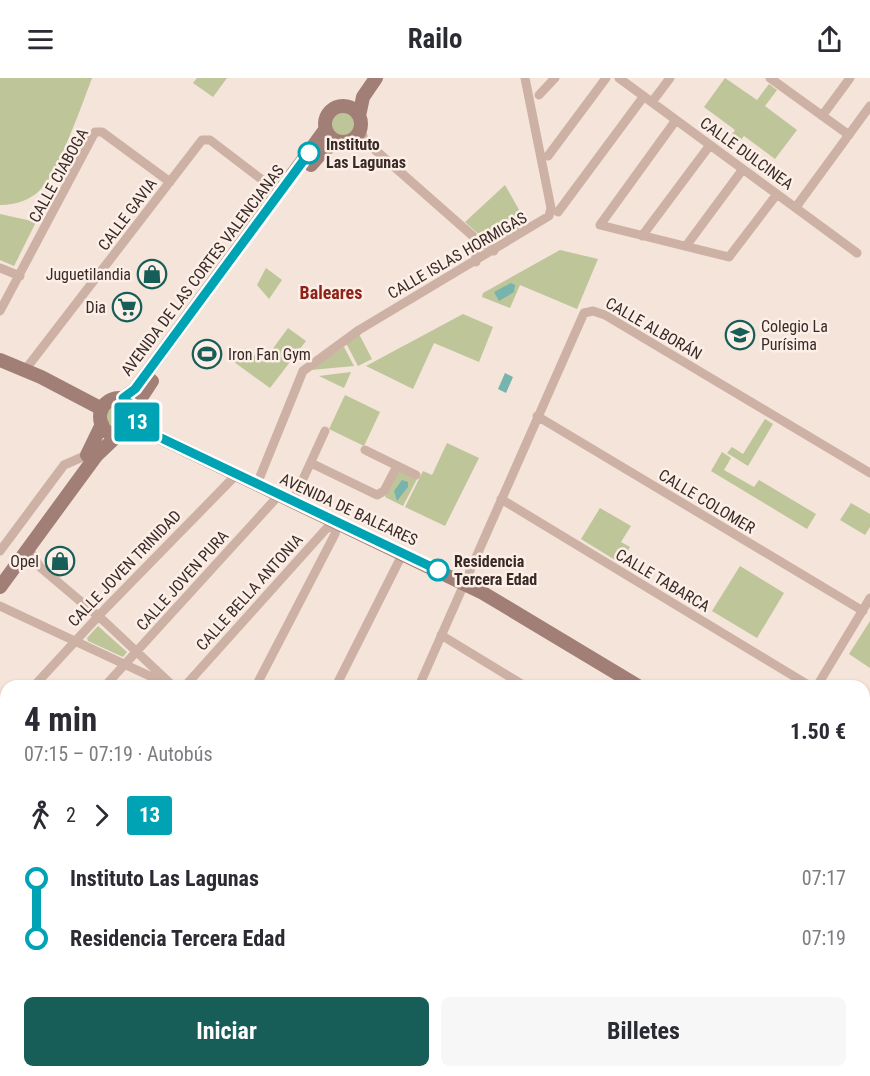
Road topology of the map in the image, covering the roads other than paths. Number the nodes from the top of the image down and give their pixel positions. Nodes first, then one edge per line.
1 (367, 78) edge
2 (376, 78) edge
3 (525, 78) edge
4 (555, 78) edge
5 (606, 78) edge
6 (619, 78) edge
7 (670, 78) edge
8 (770, 78) edge
9 (850, 78) edge
10 (539, 95) dead end
11 (644, 96) junction
12 (652, 102) junction
13 (344, 106) junction
14 (870, 106) edge
15 (822, 116) junction
16 (676, 120) junction
17 (325, 130) junction
18 (355, 133) junction
19 (849, 135) junction
20 (710, 145) junction
21 (548, 156) dead end
22 (743, 169) junction
23 (170, 182) junction
24 (269, 184) dead end
25 (777, 194) junction
26 (796, 207) junction
27 (558, 212) dead end
28 (642, 236) junction
29 (474, 237) junction
30 (686, 246) junction
31 (494, 251) junction
32 (857, 253) dead end
33 (476, 262) junction
34 (0, 268) edge
35 (20, 276) junction
36 (0, 311) edge
37 (0, 360) edge
38 (25, 370) junction
39 (123, 398) junction
40 (135, 407) junction
41 (102, 409) junction
42 (537, 416) junction
43 (102, 424) junction
44 (136, 426) junction
45 (325, 431) dead end
46 (117, 436) junction
47 (364, 450) dead end
48 (87, 454) junction
49 (310, 463) junction
50 (397, 466) junction
51 (870, 473) edge
52 (237, 474) junction
53 (416, 475) dead end
54 (257, 484) junction
55 (280, 494) junction
56 (501, 500) junction
57 (293, 501) junction
58 (338, 522) junction
59 (28, 548) junction
60 (0, 551) edge
61 (404, 553) junction
62 (0, 573) edge
63 (464, 583) junction
64 (0, 587) edge
65 (870, 598) edge
66 (0, 606) edge
67 (862, 611) junction
68 (98, 616) junction
69 (441, 635) junction
70 (74, 641) junction
71 (137, 651) junction
72 (125, 665) junction
73 (39, 680) edge
74 (111, 680) edge
75 (158, 680) edge
76 (165, 680) edge
77 (190, 680) edge
78 (259, 680) edge
79 (339, 680) edge
80 (422, 680) edge
81 (515, 680) edge
82 (628, 680) edge
83 (800, 680) edge
84 (821, 680) edge

1 - 13 main road
2 - 18 main road, AVENIDA DE LAS CORTES VALENCIANAS
3 - 31 street, CALLE ISLAS HORMIGAS
4 - 10 street
5 - 21 street
6 - 11 street, CALLE DULCINEA
7 - 12 street
8 - 15 street
9 - 15 street
11 - 12 street, CALLE DULCINEA
11 - 27 street
12 - 16 street, CALLE DULCINEA
13 - 17 main road, AVENIDA DE LAS CORTES VALENCIANAS
13 - 18 main road
14 - 19 street
15 - 19 street
16 - 20 street, CALLE DULCINEA
16 - 28 street
17 - 18 main road
17 - 39 main road, AVENIDA DE LAS CORTES VALENCIANAS
18 - 29 street
18 - 40 main road, AVENIDA DE LAS CORTES VALENCIANAS
19 - 26 street
20 - 22 street, CALLE DULCINEA
20 - 28 street
22 - 25 street, CALLE DULCINEA
22 - 30 street
23 - 24 street, CALLE GAVIA
23 - 35 street, CALLE CIABOGA
23 - 38 street, CALLE GAVIA
25 - 26 street, CALLE DULCINEA
25 - 30 street
26 - 32 street, CALLE DULCINEA
28 - 30 street
29 - 31 street
29 - 33 street
31 - 33 street, CALLE ISLAS HORMIGAS
33 - 54 street, CALLE ISLAS HORMIGAS
34 - 35 street
35 - 36 street, CALLE CIABOGA
37 - 38 main road
38 - 41 main road
39 - 40 main road
39 - 41 main road
40 - 44 main road
41 - 43 main road
42 - 51 street, CALLE ALBORÁN
42 - 56 street, CALLE ALBORÁN
42 - 67 street, CALLE COLOMER
43 - 46 main road
43 - 48 main road
44 - 46 main road
44 - 52 main road, AVENIDA DE BALEARES
45 - 49 street
46 - 59 main road
47 - 50 street
48 - 60 street
48 - 62 main road
49 - 50 street
49 - 57 street
50 - 53 street
52 - 54 main road, AVENIDA DE BALEARES
52 - 68 street, CALLE JOVEN TRINIDAD
54 - 55 main road, AVENIDA DE BALEARES
55 - 57 main road, AVENIDA DE BALEARES
55 - 71 street, CALLE JOVEN PURA
56 - 63 street, CALLE ALBORÁN
56 - 83 street, CALLE TABARCA
57 - 58 main road, AVENIDA DE BALEARES
58 - 61 main road, AVENIDA DE BALEARES
58 - 77 street, CALLE BELLA ANTONIA
58 - 78 street
59 - 64 main road
59 - 68 street
61 - 63 main road, AVENIDA DE BALEARES
61 - 79 street
63 - 69 street, CALLE ALBORÁN
63 - 82 main road, AVENIDA DE BALEARES
65 - 67 street
66 - 70 street
67 - 84 street
68 - 70 street, CALLE JOVEN TRINIDAD
68 - 71 street
69 - 80 street, CALLE ALBORÁN
69 - 81 street
70 - 72 street
70 - 73 street, CALLE JOVEN TRINIDAD
71 - 72 street, CALLE JOVEN PURA
71 - 76 street
72 - 74 street, CALLE JOVEN PURA
72 - 75 street

